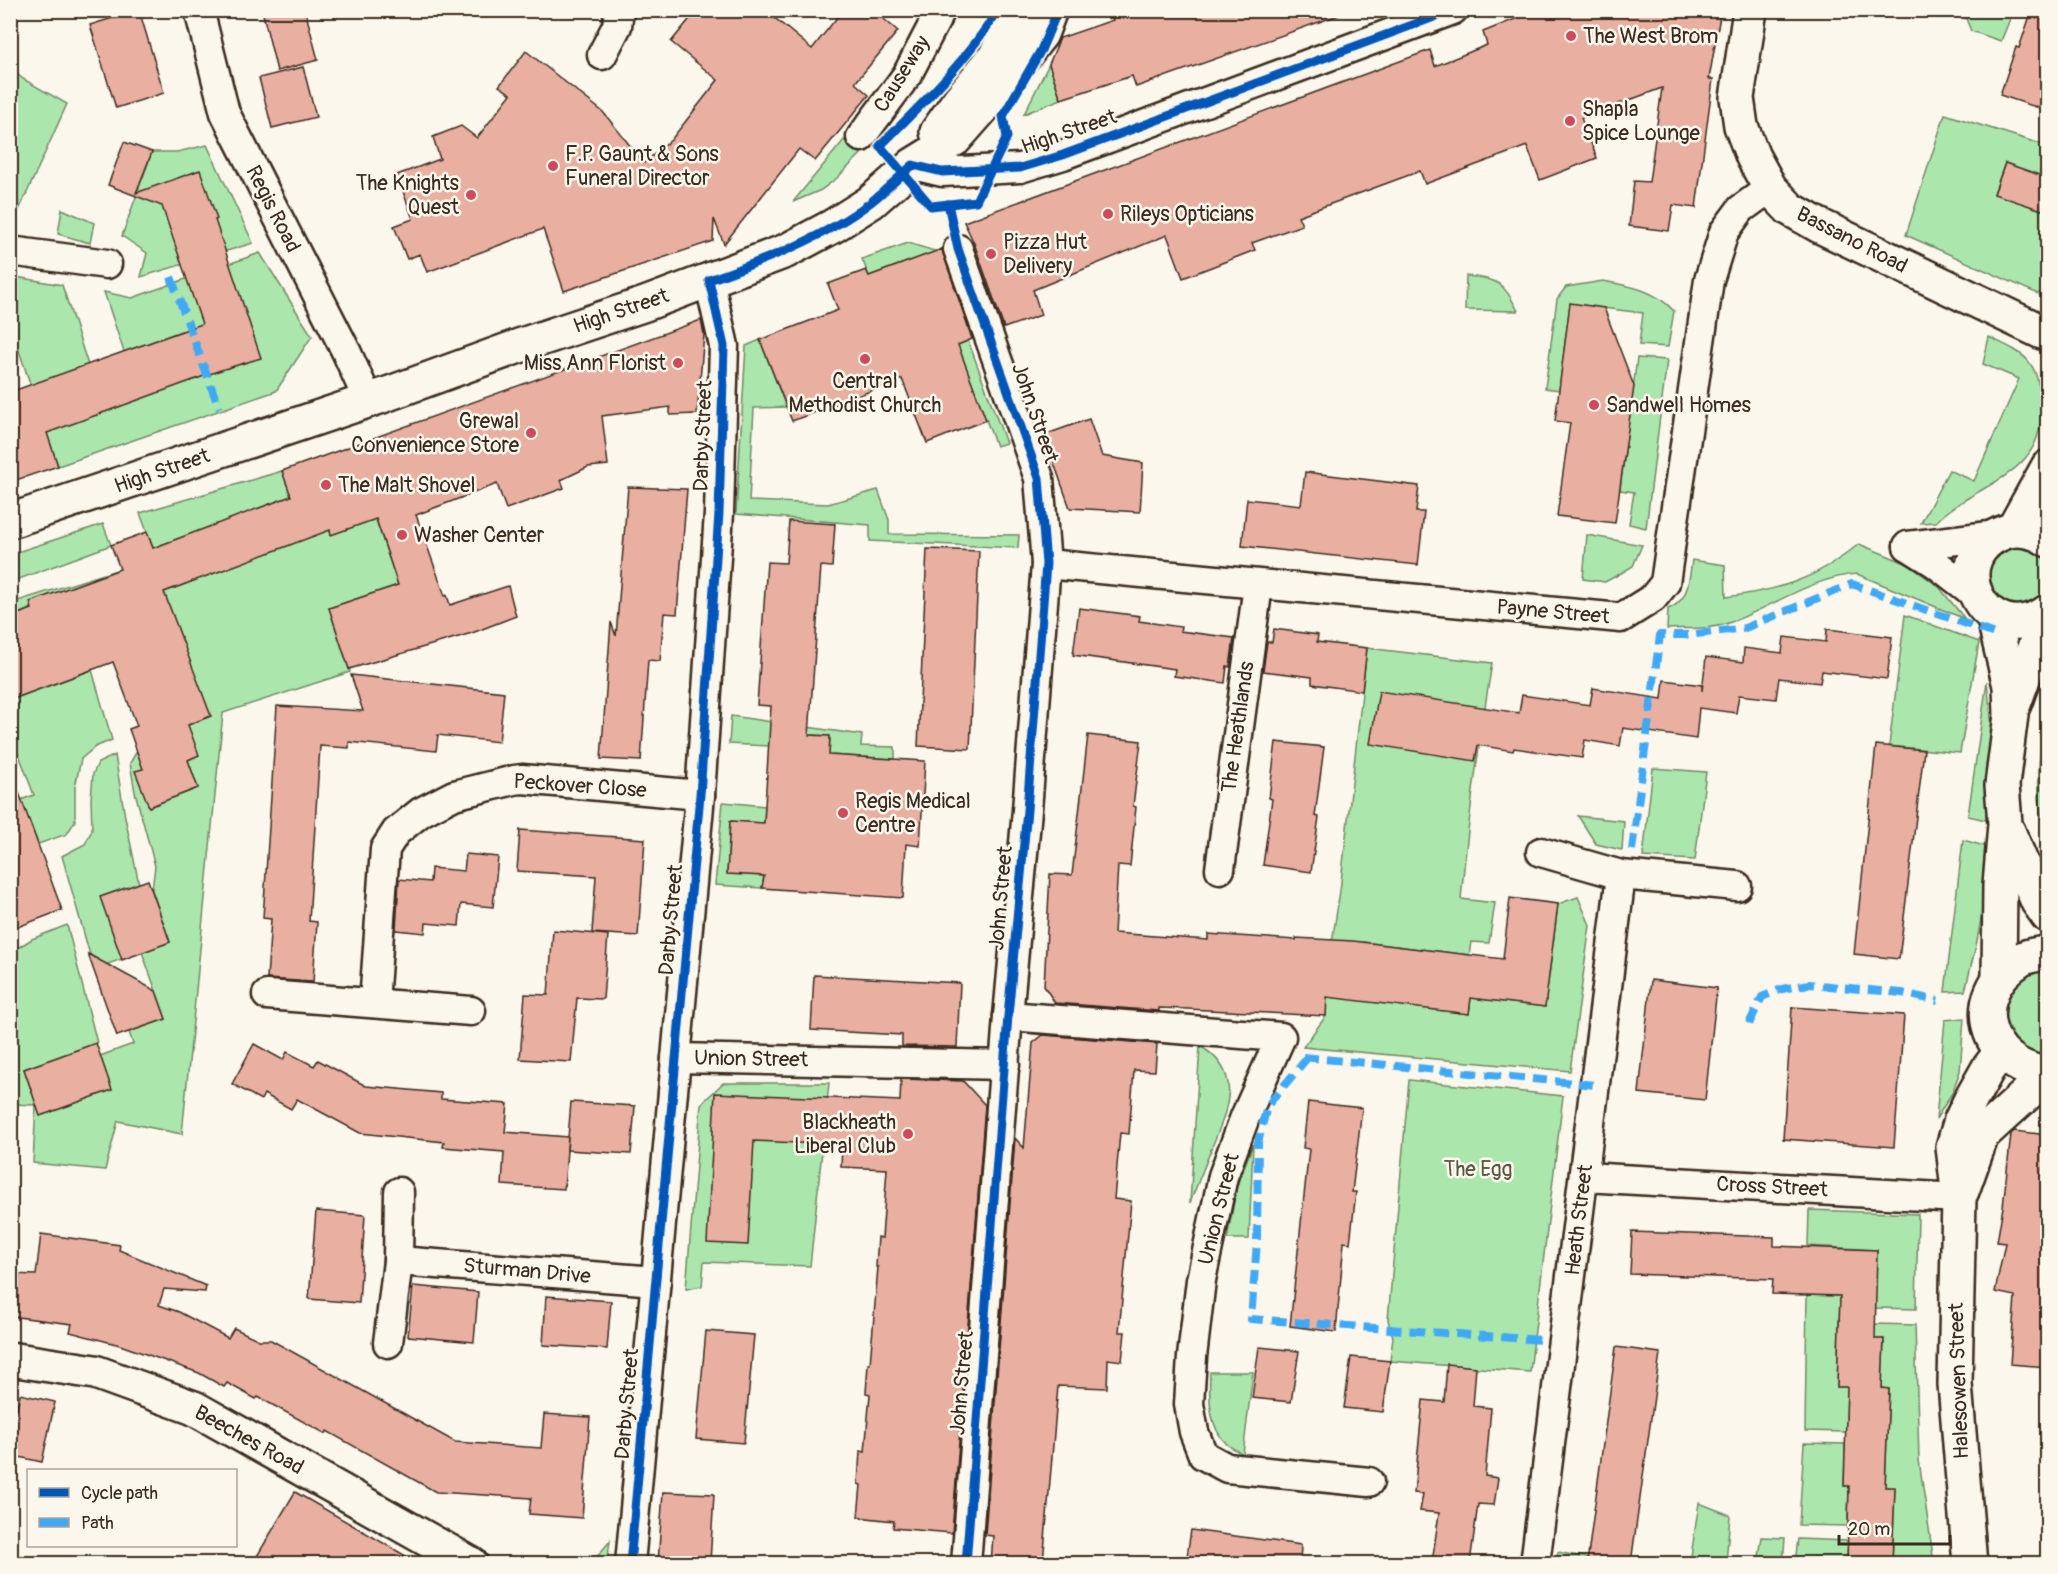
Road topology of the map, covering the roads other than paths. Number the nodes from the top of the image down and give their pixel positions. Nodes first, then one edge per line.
1 (199, 10) edge
2 (619, 10) edge
3 (941, 10) edge
4 (1019, 10) edge
5 (1050, 10) edge
6 (1453, 10) edge
7 (1750, 10) edge
8 (603, 55) dead end
9 (861, 136) dead end
10 (913, 165) junction
11 (1770, 188) junction
12 (958, 249) dead end
13 (10, 251) edge
14 (107, 264) dead end
15 (709, 280) junction
16 (2046, 336) edge
17 (368, 400) junction
18 (2048, 466) edge
19 (10, 521) edge
20 (2005, 532) junction
21 (2048, 540) edge
22 (1046, 564) junction
23 (1258, 585) junction
24 (1984, 605) junction
25 (2047, 612) edge
26 (2011, 715) junction
27 (700, 795) junction
28 (2005, 824) junction
29 (1541, 852) dead end
30 (1220, 868) dead end
31 (1621, 875) junction
32 (1737, 886) dead end
33 (2048, 915) edge
34 (2048, 952) edge
35 (1999, 976) junction
36 (267, 995) dead end
37 (374, 1003) junction
38 (471, 1011) dead end
39 (1008, 1016) junction
40 (2001, 1052) junction
41 (676, 1058) junction
42 (1005, 1065) junction
43 (2048, 1074) edge
44 (2048, 1082) edge
45 (1584, 1177) junction
46 (399, 1192) dead end
47 (1959, 1198) junction
48 (398, 1261) junction
49 (656, 1281) junction
50 (388, 1343) dead end
51 (10, 1359) edge
52 (1369, 1482) dead end
53 (471, 1563) edge
54 (630, 1563) edge
55 (966, 1563) edge
56 (1535, 1563) edge
57 (1970, 1563) edge

1 - 17 street, Regis Road
2 - 8 street
3 - 9 street, Causeway
4 - 10 main road
5 - 10 main road
6 - 10 street, High Street
7 - 11 main road, Bassano Road
10 - 15 main road, High Street
11 - 16 main road, Bassano Road
11 - 23 street, Payne Street
12 - 22 street, John Street
13 - 14 street
15 - 17 main road, High Street
15 - 27 street, Darby Street
17 - 19 main road, High Street
18 - 20 main road
20 - 21 main road
20 - 24 main road
20 - 24 street
22 - 23 street, Payne Street
22 - 39 street, John Street
23 - 30 street, The Heathlands
24 - 25 main road
24 - 26 main road
25 - 26 main road
26 - 28 main road
27 - 37 street, Peckover Close
27 - 41 street, Darby Street
28 - 33 main road
28 - 35 main road
29 - 31 street
31 - 32 street
31 - 45 street, Heath Street
34 - 35 main road
35 - 40 main road
36 - 37 street
37 - 38 street
39 - 42 street, John Street
39 - 52 street, Union Street
40 - 43 main road
40 - 47 main road, Halesowen Street
41 - 42 street, Union Street
41 - 49 street, Darby Street
42 - 55 street, John Street
44 - 47 main road, Halesowen Street
45 - 47 street, Cross Street
45 - 56 street, Heath Street
46 - 48 street
47 - 57 main road, Halesowen Street
48 - 49 street, Sturman Drive
48 - 50 street
49 - 54 street, Darby Street
51 - 53 main road, Beeches Road

